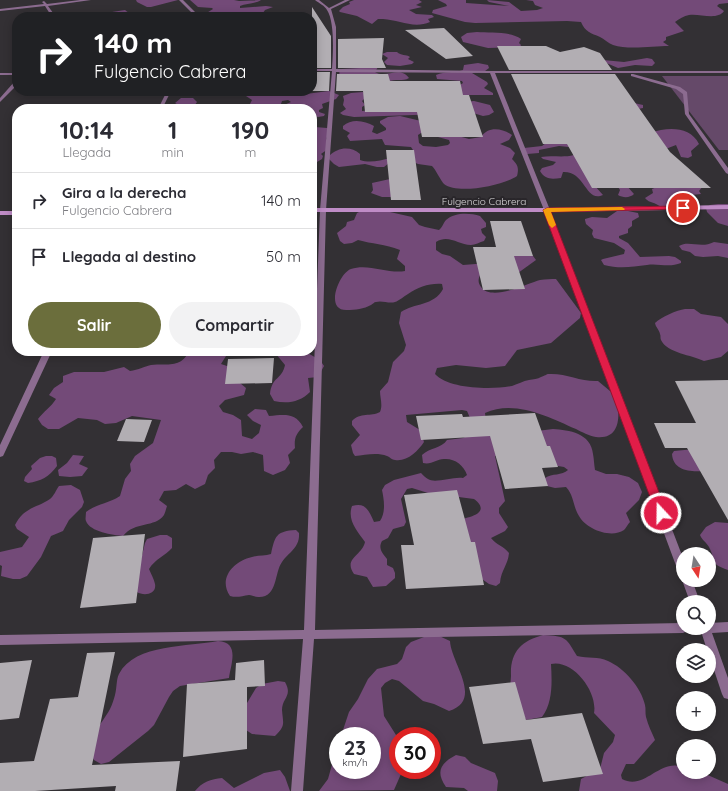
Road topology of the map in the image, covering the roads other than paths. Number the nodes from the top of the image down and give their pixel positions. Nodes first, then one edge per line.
1 (42, 0) edge
2 (89, 0) edge
3 (181, 0) edge
4 (317, 0) edge
5 (348, 0) edge
6 (46, 5) junction
7 (329, 9) junction
8 (0, 10) edge
9 (51, 12) edge
10 (193, 12) edge
11 (317, 70) edge
12 (333, 70) junction
13 (492, 72) junction
14 (624, 72) junction
15 (728, 72) edge
16 (0, 74) edge
17 (12, 74) edge
18 (12, 88) edge
19 (0, 101) edge
20 (728, 172) edge
21 (728, 207) edge
22 (317, 210) edge
23 (323, 210) junction
24 (547, 210) junction
25 (0, 213) edge
26 (12, 213) edge
27 (46, 356) edge
28 (0, 454) edge
29 (676, 552) edge
30 (728, 627) edge
31 (676, 628) edge
32 (716, 628) edge
33 (309, 635) junction
34 (707, 635) edge
35 (0, 640) edge
36 (728, 694) edge
37 (297, 791) edge

1 - 6 street
2 - 6 street
3 - 10 street
4 - 7 street
5 - 7 street
6 - 8 street
6 - 9 street
7 - 12 street
11 - 12 street
12 - 13 street
12 - 23 street
13 - 14 street
13 - 24 street
14 - 15 street
14 - 20 street
16 - 17 street
18 - 19 street
21 - 24 main road, Fulgencio Cabrera
22 - 23 main road, Fulgencio Cabrera
23 - 24 main road, Fulgencio Cabrera
23 - 33 street
24 - 29 street
25 - 26 main road
27 - 28 street
30 - 32 street
31 - 33 street
33 - 35 street
33 - 37 street
34 - 36 street

